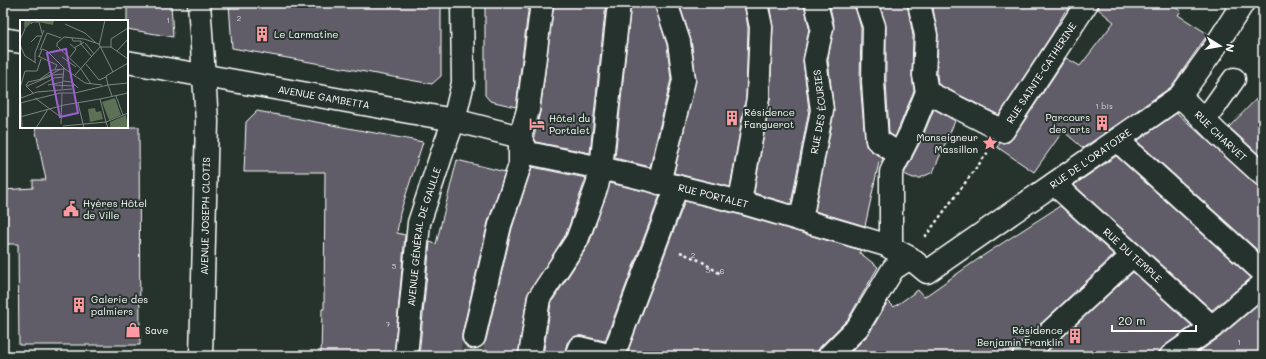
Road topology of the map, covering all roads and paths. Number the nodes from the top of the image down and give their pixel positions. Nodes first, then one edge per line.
1 (199, 3) edge
2 (462, 3) edge
3 (542, 3) edge
4 (619, 3) edge
5 (666, 3) edge
6 (756, 3) edge
7 (816, 3) edge
8 (866, 3) edge
9 (919, 3) edge
10 (1087, 3) edge
11 (1243, 3) edge
12 (3, 39) edge
13 (20, 42) edge
14 (128, 62) edge
15 (205, 77) junction
16 (1234, 79) dead end
17 (927, 92) junction
18 (1180, 96) junction
19 (454, 120) junction
20 (1204, 120) junction
21 (520, 138) junction
22 (1117, 140) junction
23 (988, 151) dead end
24 (900, 154) junction
25 (601, 168) junction
26 (1263, 174) edge
27 (1056, 183) junction
28 (668, 184) junction
29 (740, 202) junction
30 (801, 220) junction
31 (655, 241) junction
32 (891, 248) junction
33 (1133, 255) junction
34 (910, 258) junction
35 (1263, 272) edge
36 (722, 275) dead end
37 (1263, 284) edge
38 (1212, 327) junction
39 (474, 337) tunnel mouth
40 (201, 356) edge
41 (406, 356) edge
42 (530, 356) edge
43 (576, 356) edge
44 (612, 356) edge
45 (829, 356) edge
46 (1024, 356) edge
47 (1171, 356) edge

1 - 15 street, AVENUE JOSEPH CLOTIS
2 - 19 street, AVENUE GÉNÉRAL DE GAULLE
3 - 21 street
4 - 25 street
5 - 28 street
6 - 29 street
7 - 30 street, RUE DES ÉCURIES
8 - 24 street
9 - 17 street
10 - 17 street, RUE SAINTE-CATHERINE
11 - 18 street, RUE DE L'ORATOIRE
12 - 13 street
14 - 15 street, AVENUE GAMBETTA
15 - 19 street, AVENUE GAMBETTA
15 - 40 street, AVENUE JOSEPH CLOTIS
16 - 20 street
17 - 24 street
18 - 20 street, RUE CHARVET
18 - 22 street, RUE DE L'ORATOIRE
19 - 21 street, AVENUE GAMBETTA
19 - 41 street, AVENUE GÉNÉRAL DE GAULLE
20 - 26 street, RUE CHARVET
21 - 25 street, RUE PORTALET
21 - 39 street
22 - 27 street, RUE DE L'ORATOIRE
22 - 35 street
23 - 34 path
24 - 32 street
25 - 28 street, RUE PORTALET
25 - 42 street
27 - 33 street, RUE DU TEMPLE
27 - 34 street, RUE DE L'ORATOIRE
28 - 29 street, RUE PORTALET
28 - 31 street
29 - 30 street, RUE PORTALET
30 - 32 street, RUE PORTALET
31 - 36 path
31 - 44 street
32 - 34 street, RUE PORTALET
33 - 38 street, RUE DU TEMPLE
33 - 46 street
34 - 45 street
37 - 38 street
38 - 47 street
43 - 44 street

